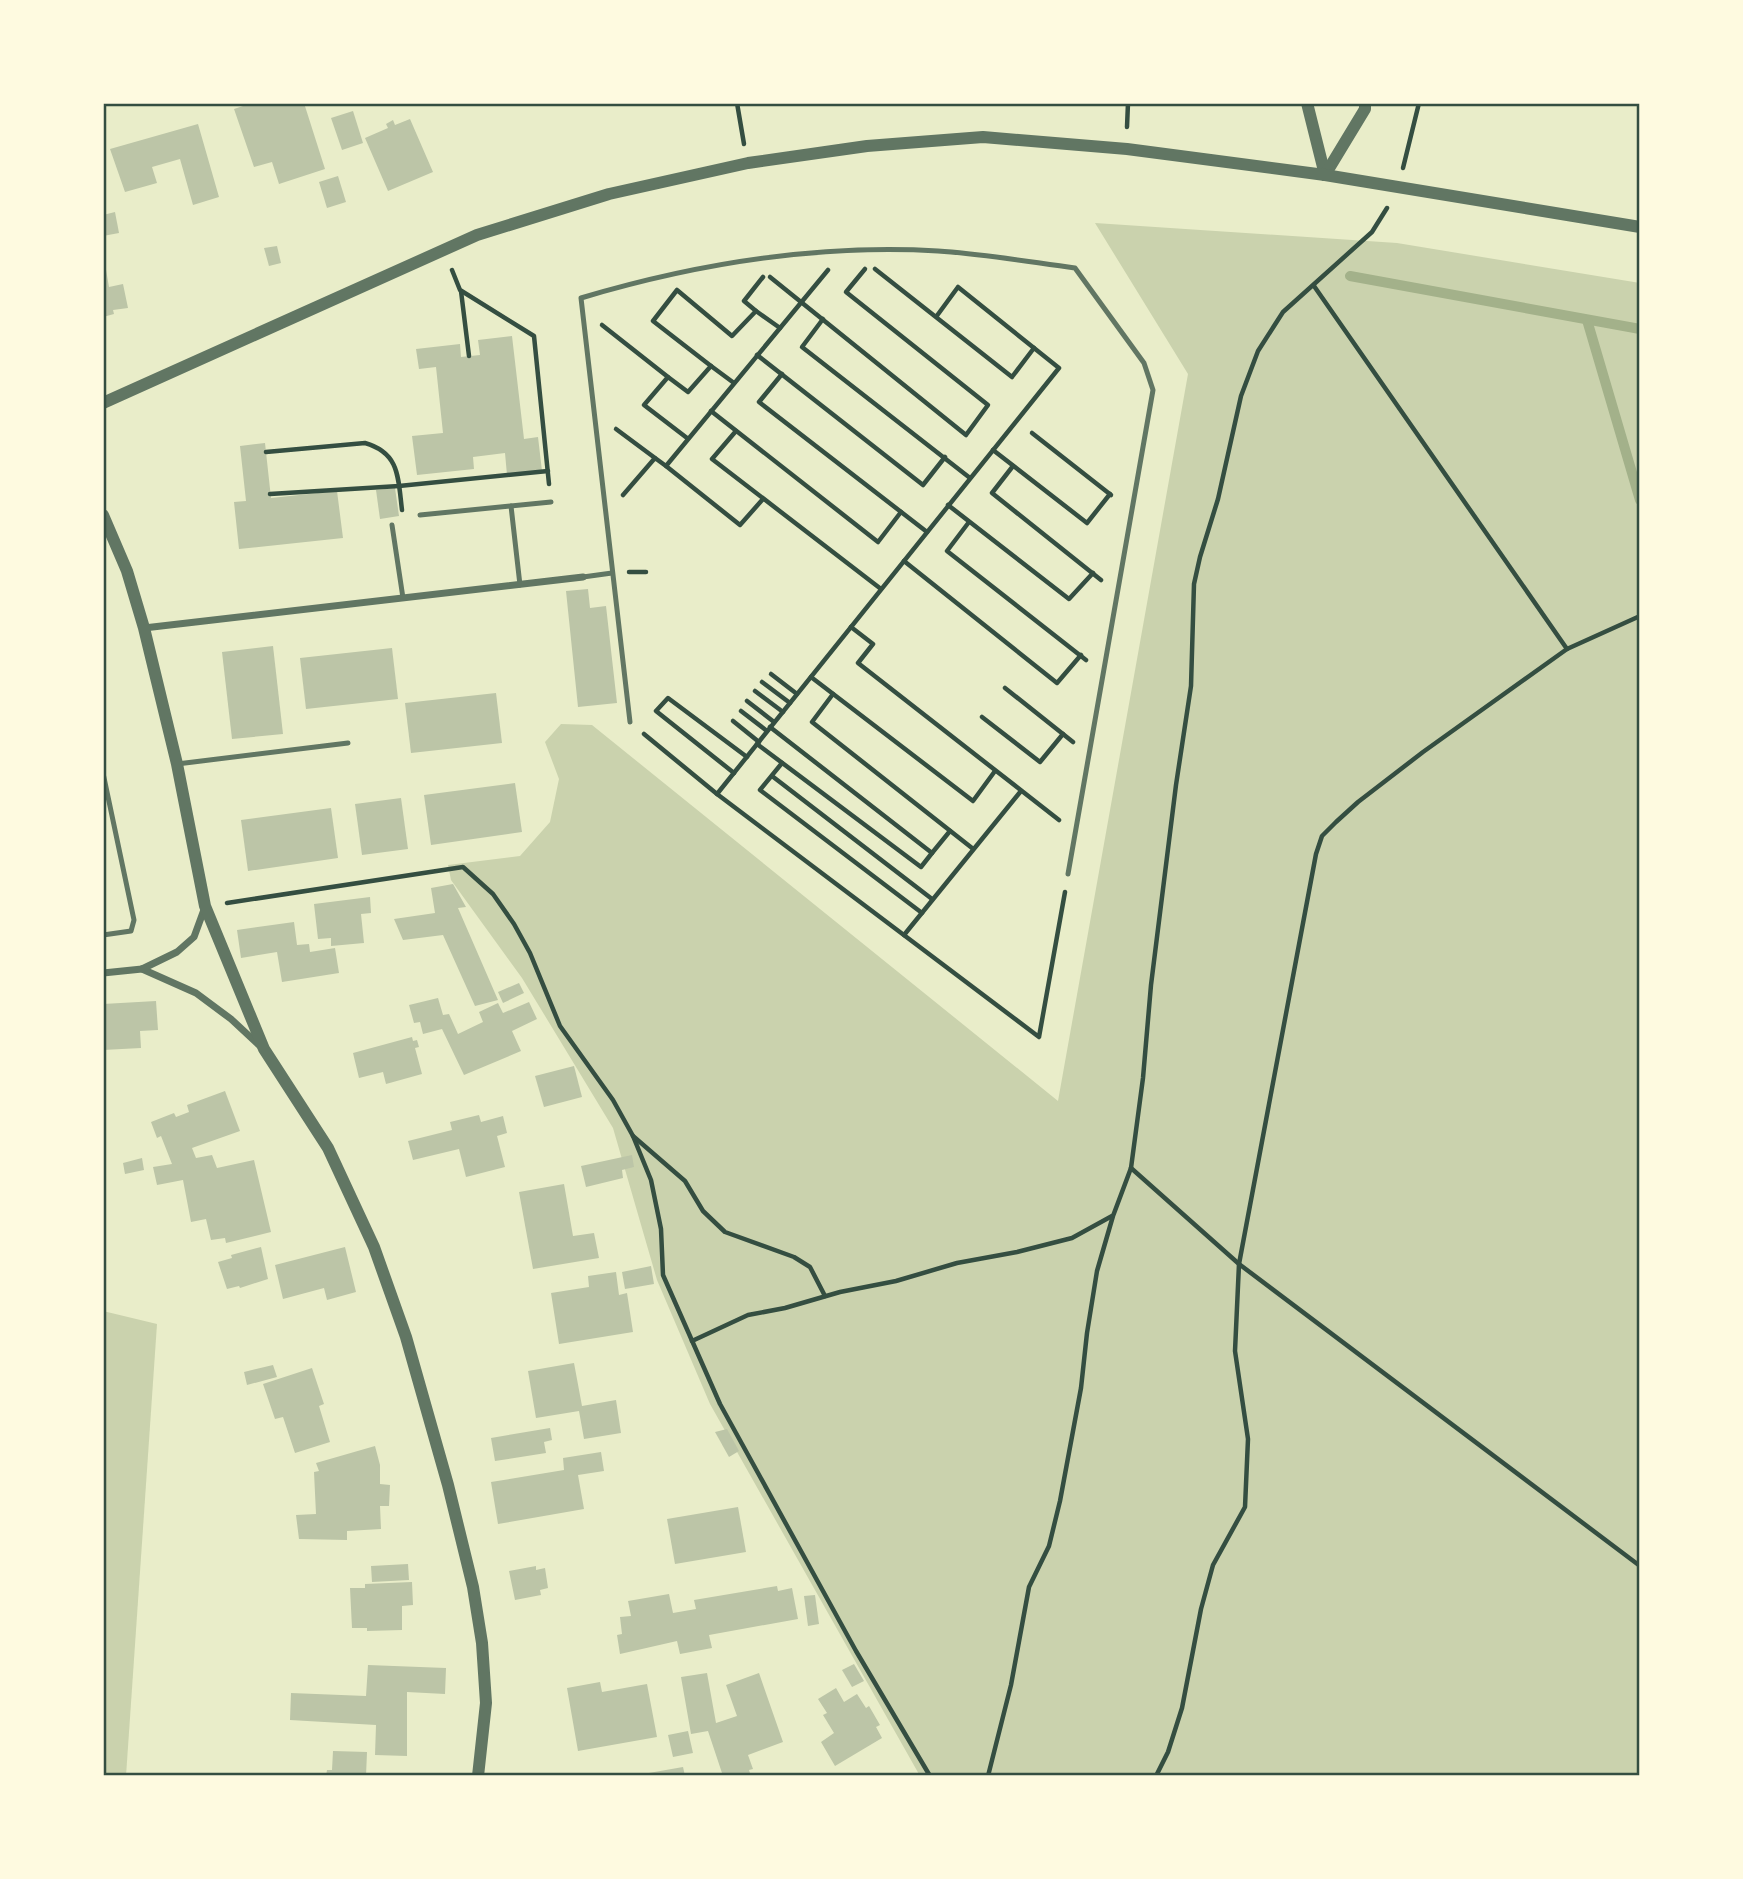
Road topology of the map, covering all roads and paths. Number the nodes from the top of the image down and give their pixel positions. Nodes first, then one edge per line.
1 (737, 103) edge
2 (1307, 103) edge
3 (1365, 103) edge
4 (1419, 103) edge
5 (748, 163) junction
6 (1325, 175) junction
7 (1398, 188) junction
8 (1640, 228) edge
9 (443, 250) junction
10 (844, 251) junction
11 (751, 261) junction
12 (766, 273) junction
13 (1314, 286) junction
14 (460, 290) junction
15 (802, 302) junction
16 (582, 310) junction
17 (756, 311) junction
18 (936, 317) junction
19 (823, 319) junction
20 (780, 328) junction
21 (1034, 348) junction
22 (757, 355) junction
23 (469, 356) dead end
24 (710, 366) junction
25 (782, 374) junction
26 (668, 377) junction
27 (734, 383) junction
28 (103, 403) edge
29 (710, 411) junction
30 (593, 413) junction
31 (736, 431) junction
32 (1031, 433) dead end
33 (687, 439) junction
34 (993, 450) junction
35 (265, 452) dead end
36 (945, 457) junction
37 (655, 458) junction
38 (666, 466) junction
39 (1013, 466) junction
40 (548, 471) junction
41 (970, 478) junction
42 (400, 486) junction
43 (270, 494) dead end
44 (1110, 494) junction
45 (763, 499) junction
46 (551, 502) joint
47 (948, 505) junction
48 (511, 506) junction
49 (1132, 511) junction
50 (901, 512) junction
51 (103, 515) edge
52 (420, 515) dead end
53 (606, 516) junction
54 (969, 522) junction
55 (404, 523) dead end
56 (392, 525) dead end
57 (927, 532) junction
58 (904, 561) junction
59 (612, 573) junction
60 (1093, 573) junction
61 (583, 577) joint
62 (520, 585) junction
63 (881, 589) junction
64 (1118, 592) junction
65 (403, 598) junction
66 (1640, 616) edge
67 (851, 627) junction
68 (144, 628) junction
69 (1567, 649) junction
70 (1081, 655) junction
71 (1103, 673) junction
72 (771, 674) dead end
73 (811, 677) junction
74 (762, 682) dead end
75 (1005, 688) dead end
76 (755, 691) dead end
77 (833, 694) junction
78 (797, 695) junction
79 (747, 701) dead end
80 (790, 703) junction
81 (741, 711) dead end
82 (783, 712) junction
83 (982, 717) dead end
84 (733, 721) dead end
85 (630, 722) joint
86 (775, 722) junction
87 (769, 729) junction
88 (1063, 734) junction
89 (348, 743) dead end
90 (758, 743) junction
91 (1089, 754) junction
92 (747, 757) junction
93 (782, 763) junction
94 (177, 764) junction
95 (995, 771) junction
96 (103, 773) edge
97 (734, 773) junction
98 (772, 776) junction
99 (1021, 791) junction
100 (717, 794) junction
101 (950, 831) junction
102 (1075, 833) junction
103 (972, 848) junction
104 (932, 853) junction
105 (1068, 874) joint
106 (932, 899) junction
107 (205, 906) junction
108 (922, 913) junction
109 (103, 934) edge
110 (904, 935) junction
111 (142, 969) junction
112 (103, 974) edge
113 (264, 1049) junction
114 (633, 1136) junction
115 (1131, 1168) junction
116 (1113, 1216) junction
117 (1239, 1264) junction
118 (825, 1296) junction
119 (692, 1341) junction
120 (1640, 1566) edge
121 (478, 1776) edge
122 (930, 1776) edge
123 (988, 1776) edge
124 (1156, 1776) edge

1 - 5 path
2 - 6 street
3 - 6 street
4 - 7 path
5 - 6 street
5 - 9 street
6 - 7 street
7 - 8 street
7 - 13 path
9 - 14 path
9 - 28 street
10 - 11 lane
10 - 15 path
10 - 49 lane
11 - 12 path
11 - 16 lane
12 - 15 path
12 - 17 path
13 - 69 path
13 - 115 path
14 - 23 path
14 - 40 path
15 - 19 path
15 - 20 path
16 - 26 path
16 - 30 lane
17 - 20 path
17 - 24 path
18 - 19 path
18 - 21 path
18 - 21 path
19 - 36 path
20 - 22 path
21 - 34 path
22 - 25 path
22 - 27 path
24 - 26 path
24 - 27 path
25 - 36 path
25 - 50 path
26 - 33 path
27 - 29 path
29 - 31 path
29 - 33 path
30 - 37 path
30 - 53 lane
31 - 45 path
31 - 50 path
32 - 44 path
33 - 38 path
34 - 39 path
34 - 41 path
35 - 42 path
36 - 41 path
37 - 38 path
37 - 53 path
38 - 45 path
39 - 44 path
39 - 60 path
40 - 42 path
40 - 46 path
41 - 47 path
42 - 43 path
42 - 55 path
44 - 49 path
45 - 63 path
46 - 48 lane
47 - 54 path
47 - 57 path
48 - 52 lane
48 - 62 lane
49 - 64 lane
50 - 57 path
51 - 68 street
53 - 59 lane
54 - 60 path
54 - 70 path
56 - 65 lane
57 - 58 path
58 - 63 path
58 - 70 path
59 - 61 lane
59 - 85 lane
60 - 64 path
61 - 62 street
62 - 65 street
63 - 67 path
64 - 71 lane
65 - 68 street
66 - 69 path
67 - 73 path
67 - 95 path
68 - 94 street
69 - 117 path
70 - 71 path
71 - 91 lane
72 - 78 path
73 - 77 path
73 - 78 path
74 - 80 path
75 - 88 path
76 - 82 path
77 - 95 path
77 - 101 path
78 - 80 path
79 - 86 path
80 - 82 path
81 - 87 path
82 - 86 path
83 - 88 path
84 - 90 path
85 - 100 path
86 - 87 path
87 - 90 path
87 - 104 path
88 - 91 path
89 - 94 lane
90 - 92 path
90 - 93 path
91 - 102 lane
92 - 97 path
92 - 97 path
93 - 98 path
93 - 104 path
94 - 107 street
95 - 99 path
96 - 109 lane
97 - 100 path
98 - 106 path
98 - 108 path
99 - 102 path
99 - 103 path
100 - 110 path
101 - 103 path
101 - 104 path
102 - 105 lane
103 - 106 path
105 - 110 path
106 - 108 path
107 - 111 street
107 - 113 street
107 - 114 path
108 - 110 path
111 - 112 street
111 - 113 street
113 - 121 street
114 - 118 path
114 - 119 path
115 - 116 path
115 - 117 path
116 - 118 path
116 - 123 path
117 - 120 path
117 - 124 path
118 - 119 path
119 - 122 path

